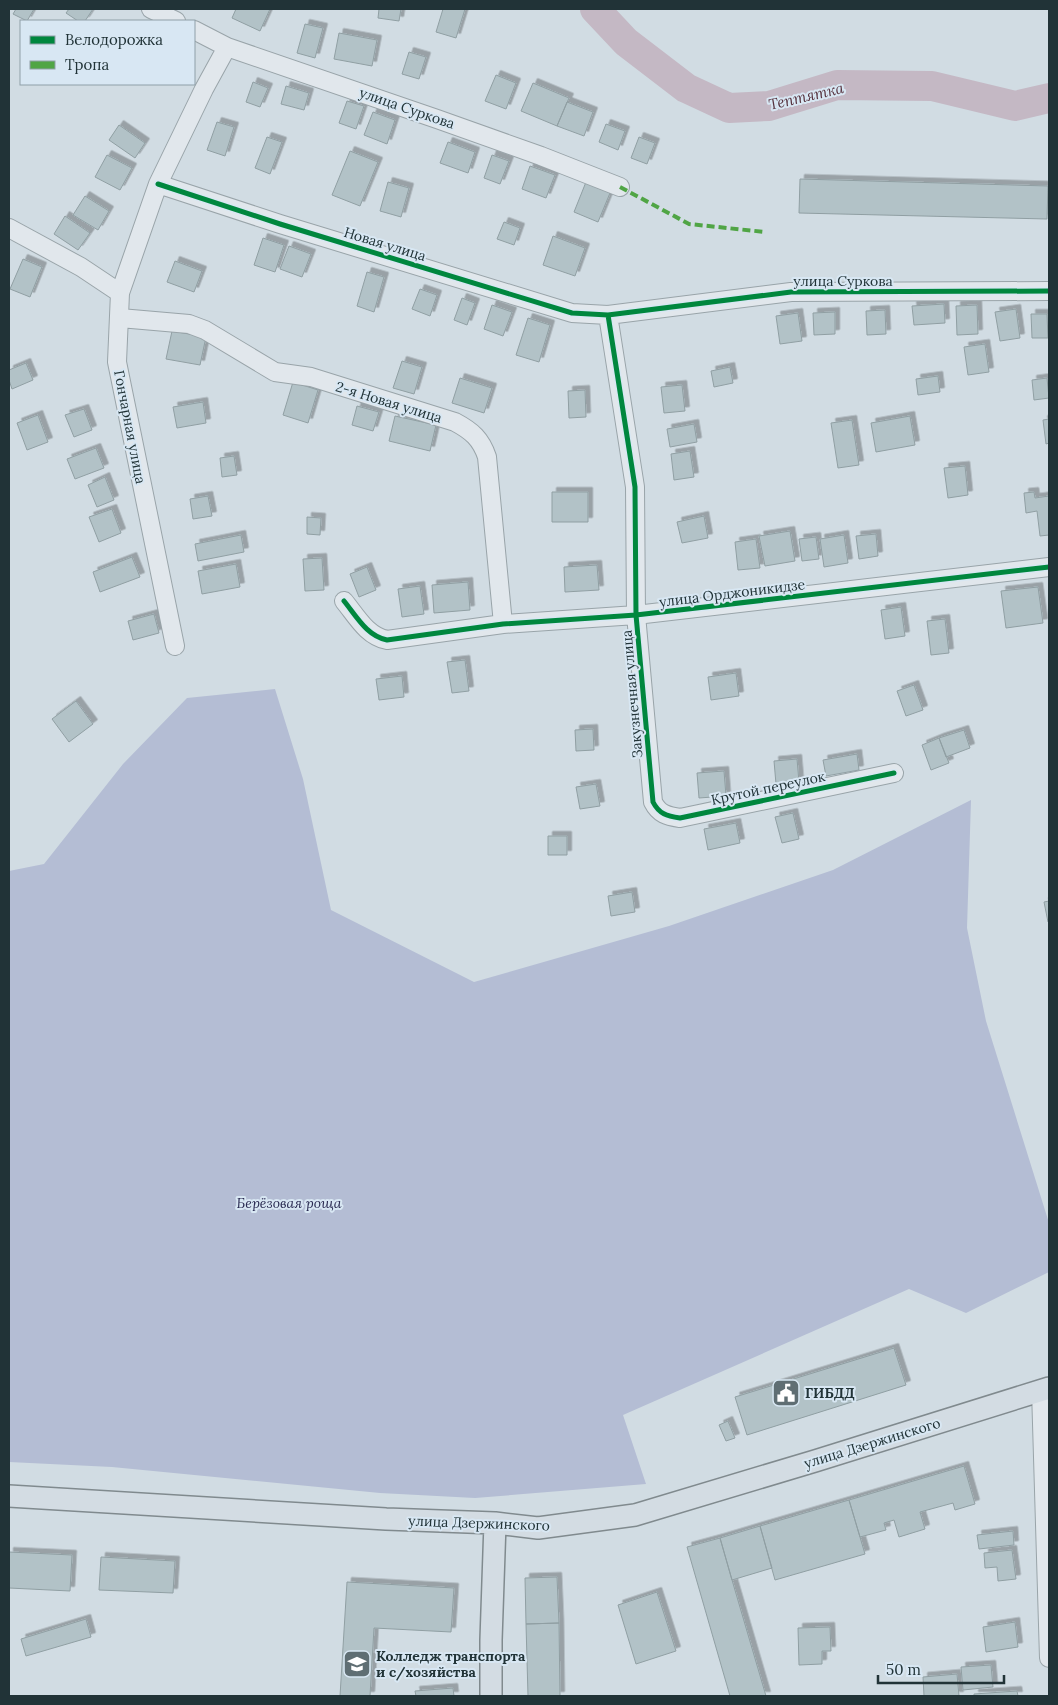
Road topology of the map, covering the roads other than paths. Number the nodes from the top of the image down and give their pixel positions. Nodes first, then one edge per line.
1 (151, 9) edge
2 (174, 20) edge
3 (195, 31) edge
4 (227, 47) junction
5 (158, 184) junction
6 (620, 187) dead end
7 (9, 228) edge
8 (1049, 291) edge
9 (120, 293) junction
10 (608, 315) junction
11 (120, 318) junction
12 (1049, 568) edge
13 (344, 601) dead end
14 (636, 615) junction
15 (503, 624) junction
16 (175, 646) dead end
17 (894, 773) dead end
18 (653, 802) joint
19 (1045, 1389) edge
20 (9, 1496) edge
21 (495, 1523) junction
22 (1049, 1658) edge
23 (491, 1696) edge

1 - 2 street
3 - 4 street, улица Суркова
4 - 5 street, Гончарная улица
4 - 6 street, улица Суркова
5 - 9 street, Гончарная улица
5 - 10 street, Новая улица
7 - 9 street
8 - 10 street, улица Суркова
9 - 11 street, Гончарная улица
10 - 14 street, Закузнечная улица
11 - 15 street, 2-я Новая улица
11 - 16 street, Гончарная улица
12 - 14 street, улица Орджоникидзе
13 - 15 street, улица Орджоникидзе
14 - 15 street, улица Орджоникидзе
14 - 18 street, Закузнечная улица
17 - 18 street, Крутой переулок
19 - 21 main road, улица Дзержинского
19 - 22 street
20 - 21 main road, улица Дзержинского
21 - 23 main road

